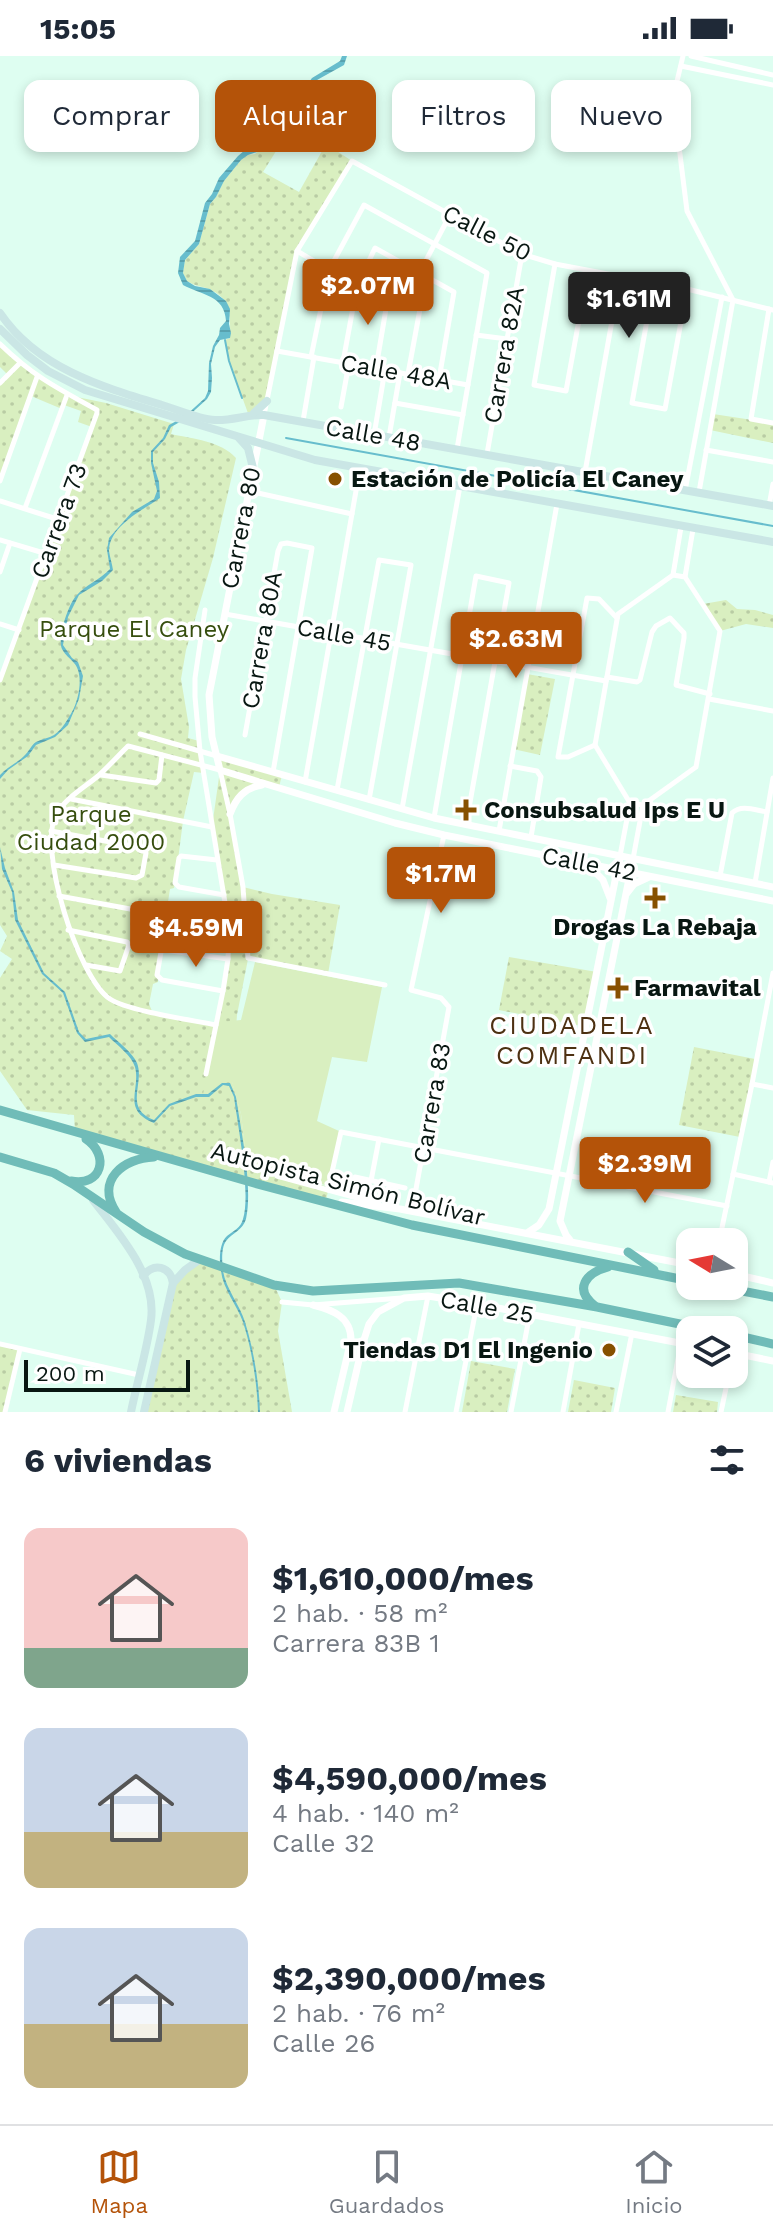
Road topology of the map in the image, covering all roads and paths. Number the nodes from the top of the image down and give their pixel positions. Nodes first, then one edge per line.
1 (683, 56) edge
2 (691, 56) edge
3 (681, 66) junction
4 (773, 75) edge
5 (773, 85) edge
6 (352, 161) joint
7 (450, 215) junction
8 (435, 243) junction
9 (297, 251) junction
10 (522, 254) junction
11 (555, 264) junction
12 (329, 270) junction
13 (588, 271) junction
14 (419, 272) junction
15 (620, 276) junction
16 (654, 282) junction
17 (687, 289) junction
18 (722, 297) junction
19 (405, 300) junction
20 (733, 300) junction
21 (771, 309) edge
22 (0, 313) edge
23 (0, 329) edge
24 (476, 335) junction
25 (507, 339) junction
26 (0, 344) edge
27 (277, 351) junction
28 (30, 352) junction
29 (313, 357) junction
30 (20, 363) junction
31 (346, 363) junction
32 (376, 368) junction
33 (385, 370) junction
34 (400, 373) junction
35 (408, 374) junction
36 (37, 377) junction
37 (439, 379) junction
38 (0, 383) edge
39 (468, 385) junction
40 (67, 395) junction
41 (267, 401) junction
42 (395, 403) junction
43 (341, 407) dead end
44 (264, 415) junction
45 (463, 415) junction
46 (249, 416) junction
47 (303, 422) junction
48 (773, 423) edge
49 (211, 425) junction
50 (374, 435) junction
51 (238, 437) junction
52 (389, 438) junction
53 (258, 443) junction
54 (457, 450) junction
55 (706, 450) junction
56 (486, 455) junction
57 (773, 462) edge
58 (253, 468) junction
59 (360, 468) junction
60 (585, 473) junction
61 (0, 481) edge
62 (773, 484) edge
63 (460, 486) junction
64 (249, 491) junction
65 (685, 491) junction
66 (699, 493) junction
67 (0, 501) edge
68 (557, 504) junction
69 (771, 506) edge
70 (25, 508) junction
71 (352, 514) junction
72 (60, 520) junction
73 (681, 527) junction
74 (693, 529) junction
75 (0, 540) edge
76 (773, 542) edge
77 (10, 543) junction
78 (47, 554) junction
79 (0, 572) edge
80 (673, 575) junction
81 (685, 577) junction
82 (205, 610) dead end
83 (224, 614) junction
84 (617, 618) junction
85 (265, 621) junction
86 (0, 624) edge
87 (298, 627) junction
88 (19, 630) junction
89 (332, 633) junction
90 (364, 639) junction
91 (397, 645) junction
92 (431, 651) junction
93 (462, 656) junction
94 (4, 660) edge
95 (495, 662) junction
96 (528, 668) junction
97 (572, 675) junction
98 (1, 677) edge
99 (606, 679) junction
100 (709, 697) junction
101 (773, 711) edge
102 (140, 734) dead end
103 (245, 735) dead end
104 (595, 745) junction
105 (200, 751) junction
106 (162, 755) junction
107 (217, 756) junction
108 (203, 765) junction
109 (510, 766) junction
110 (220, 770) junction
111 (273, 772) junction
112 (100, 775) junction
113 (773, 778) edge
114 (305, 782) junction
115 (266, 784) junction
116 (337, 791) junction
117 (70, 799) junction
118 (369, 800) junction
119 (630, 803) junction
120 (643, 805) junction
121 (402, 810) junction
122 (767, 812) junction
123 (230, 814) junction
124 (434, 818) junction
125 (466, 825) junction
126 (212, 827) junction
127 (51, 831) junction
128 (499, 831) junction
129 (444, 835) junction
130 (531, 838) junction
131 (620, 856) junction
132 (633, 859) junction
133 (217, 860) junction
134 (579, 863) junction
135 (54, 865) junction
136 (617, 870) junction
137 (630, 873) junction
138 (720, 876) junction
139 (651, 877) junction
140 (755, 883) junction
141 (773, 887) edge
142 (224, 895) junction
143 (59, 896) junction
144 (625, 899) junction
145 (773, 901) edge
146 (610, 909) junction
147 (229, 927) junction
148 (68, 930) junction
149 (228, 959) junction
150 (86, 965) junction
151 (773, 973) edge
152 (385, 985) dead end
153 (223, 991) junction
154 (590, 1009) junction
155 (602, 1011) junction
156 (216, 1025) junction
157 (585, 1037) junction
158 (596, 1040) junction
159 (206, 1074) dead end
160 (752, 1084) junction
161 (773, 1088) edge
162 (0, 1110) edge
163 (75, 1132) junction
164 (379, 1139) junction
165 (425, 1148) junction
166 (0, 1157) edge
167 (162, 1157) junction
168 (773, 1162) edge
169 (54, 1173) junction
170 (557, 1173) junction
171 (733, 1174) junction
172 (569, 1175) junction
173 (277, 1176) dead end
174 (355, 1177) dead end
175 (371, 1181) junction
176 (771, 1182) edge
177 (405, 1188) dead end
178 (328, 1190) junction
179 (295, 1194) junction
180 (90, 1195) junction
181 (727, 1206) junction
182 (400, 1209) junction
183 (412, 1211) junction
184 (125, 1220) junction
185 (722, 1228) edge
186 (527, 1233) junction
187 (572, 1241) junction
188 (628, 1252) junction
189 (203, 1261) junction
190 (676, 1262) edge
191 (611, 1266) junction
192 (143, 1276) junction
193 (672, 1277) junction
194 (748, 1277) edge
195 (676, 1278) edge
196 (173, 1283) junction
197 (773, 1283) edge
198 (748, 1292) edge
199 (428, 1296) junction
200 (771, 1296) edge
201 (404, 1298) junction
202 (282, 1302) dead end
203 (477, 1304) junction
204 (313, 1305) junction
205 (597, 1307) junction
206 (530, 1313) junction
207 (676, 1323) edge
208 (579, 1324) junction
209 (632, 1333) junction
210 (748, 1338) edge
211 (351, 1340) junction
212 (676, 1342) edge
213 (363, 1343) junction
214 (0, 1344) edge
215 (773, 1344) edge
216 (20, 1349) junction
217 (748, 1356) edge
218 (773, 1361) edge
219 (139, 1375) junction
220 (676, 1382) edge
221 (726, 1388) edge
222 (5, 1412) edge
223 (131, 1412) edge
224 (144, 1412) edge
225 (334, 1412) edge
226 (350, 1412) edge
227 (405, 1412) edge
228 (456, 1412) edge
229 (511, 1412) edge
230 (563, 1412) edge
231 (616, 1412) edge
232 (668, 1412) edge
233 (721, 1412) edge

1 - 3 street
2 - 4 street
3 - 5 street
3 - 20 street
6 - 7 street, Calle 50
6 - 9 street, Carrera 80
7 - 8 street
7 - 10 street, Calle 50
8 - 12 street
8 - 14 street
8 - 24 street
9 - 12 street
9 - 27 street, Carrera 80
10 - 11 street, Calle 50
10 - 25 street, Carrera 82A
11 - 13 street, Calle 50
11 - 13 street
12 - 29 street
13 - 15 street, Calle 50
14 - 19 street
14 - 31 street
14 - 37 street
15 - 16 street, Calle 50
15 - 60 street
16 - 17 street, Calle 50
16 - 17 street
17 - 18 street, Calle 50
18 - 20 street, Calle 50
18 - 65 street
19 - 32 street
19 - 35 street
20 - 21 street, Calle 50
20 - 55 street
21 - 48 street
22 - 28 main road, Calle 48
23 - 28 main road, Calle 48
24 - 25 street
24 - 39 street
25 - 56 street, Carrera 82A
26 - 30 street
27 - 29 street, Calle 48A
27 - 41 street, Carrera 80
28 - 49 main road, Calle 48
29 - 31 street, Calle 48A
29 - 47 street
30 - 36 street
30 - 38 street
31 - 32 street, Calle 48A
31 - 43 street
32 - 33 street, Calle 48A
33 - 34 street, Calle 48A
33 - 50 street
34 - 35 street, Calle 48A
34 - 42 street
35 - 37 street, Calle 48A
36 - 40 street
36 - 61 street
37 - 39 street, Calle 48A
39 - 45 street
40 - 70 street
40 - 72 street, Carrera 73
41 - 44 street, Carrera 80
41 - 46 main road
42 - 45 street
42 - 52 street
44 - 46 main road, Calle 48
44 - 47 main road, Calle 48
44 - 53 street, Carrera 80
45 - 54 street
46 - 49 main road, Calle 48
47 - 50 main road, Calle 48
49 - 51 main road, Calle 48
50 - 52 main road, Calle 48
51 - 53 main road, Calle 48
51 - 58 main road
52 - 54 main road, Calle 48
53 - 58 street, Carrera 80
53 - 59 main road, Calle 48
54 - 56 main road, Calle 48
55 - 57 street
55 - 66 street
56 - 60 main road, Calle 48
58 - 64 street, Carrera 80
59 - 63 main road, Calle 48
59 - 71 street
60 - 65 main road, Calle 48
62 - 69 street
63 - 68 main road, Calle 48
63 - 92 street
64 - 71 street
64 - 83 street, Carrera 80
65 - 66 main road, Calle 48
66 - 69 main road, Calle 48
67 - 70 street
68 - 73 main road, Calle 48
68 - 96 street
70 - 72 street
71 - 89 street
72 - 78 street, Carrera 73
73 - 74 main road, Calle 48
73 - 80 street
74 - 76 main road, Calle 48
74 - 81 street
75 - 77 street
77 - 78 street
77 - 79 street
78 - 88 street, Carrera 73
80 - 81 street
80 - 84 street
81 - 100 street
82 - 105 street, Carrera 80
83 - 85 street, Calle 45
83 - 107 street, Carrera 80
84 - 97 street
84 - 99 street
85 - 87 street, Calle 45
85 - 87 street, Carrera 80A
85 - 103 street, Carrera 80A
86 - 88 street
87 - 89 street, Calle 45
87 - 111 street
88 - 94 street, Carrera 73
89 - 90 street, Calle 45
89 - 114 street
90 - 91 street, Calle 45
90 - 91 street
90 - 116 street
91 - 92 street, Calle 45
91 - 118 street
92 - 93 street, Calle 45
92 - 121 street
93 - 95 street, Calle 45
93 - 95 street
93 - 124 street
94 - 98 street, Carrera 73
95 - 96 street, Calle 45
95 - 125 street
96 - 97 street, Calle 45
96 - 109 street
97 - 99 street, Calle 45
97 - 104 street
99 - 100 street, Calle 45
99 - 104 street
100 - 101 street
100 - 120 street
102 - 105 street, Calle 42
104 - 119 street
105 - 107 street, Calle 42
105 - 108 street, Carrera 80
106 - 108 street, Calle 42
106 - 112 street, Calle 42
106 - 112 street
107 - 110 street, Carrera 80
107 - 111 street, Calle 42
108 - 110 street, Calle 42
108 - 126 street, Carrera 80
109 - 128 street
109 - 130 street
110 - 115 street, Calle 42
110 - 123 street, Carrera 80
111 - 114 street, Calle 42
112 - 117 street
113 - 122 street
114 - 116 street, Calle 42
115 - 123 street
115 - 129 street, Calle 42
116 - 118 street, Calle 42
117 - 126 street
117 - 127 street
118 - 121 street, Calle 42
119 - 120 street
119 - 131 street
120 - 132 street
121 - 124 street, Calle 42
122 - 138 street
122 - 140 street
123 - 152 street, Carrera 80
124 - 125 street, Calle 42
125 - 128 street, Calle 42
126 - 133 street, Carrera 80
127 - 135 street
127 - 135 street
128 - 130 street, Calle 42
129 - 134 street, Calle 42
129 - 165 street, Carrera 83
130 - 131 street, Calle 42
131 - 132 street, Calle 42
131 - 136 street
132 - 137 street
132 - 138 street, Calle 42
133 - 142 street, Carrera 80
133 - 142 street
134 - 136 street, Calle 42
134 - 146 street
135 - 143 street
136 - 137 street, Calle 42
136 - 146 street
137 - 139 street, Calle 42
137 - 144 street
138 - 140 street, Calle 42
139 - 144 street
139 - 145 street, Calle 42
140 - 141 street, Calle 42
142 - 147 street, Carrera 80
143 - 147 street
143 - 148 street
144 - 155 street
146 - 154 street
147 - 149 street, Carrera 80
148 - 150 street
148 - 150 street
149 - 153 street, Carrera 80
149 - 153 street
150 - 156 street
151 - 160 street
153 - 156 street, Carrera 80
154 - 155 street
154 - 157 street
155 - 158 street
156 - 159 street, Carrera 80
157 - 158 street
157 - 170 street
158 - 172 street
160 - 161 street
160 - 171 street
162 - 163 highway, Autopista Simón Bolívar
163 - 167 highway, Autopista Simón Bolívar
163 - 169 highway
164 - 165 street
164 - 175 street
164 - 178 street
165 - 170 street
165 - 183 street, Carrera 83
166 - 169 highway
167 - 179 highway, Autopista Simón Bolívar
167 - 184 highway
168 - 176 street
169 - 180 highway
170 - 172 street
170 - 186 street
171 - 176 street
171 - 181 street
172 - 181 street
172 - 187 street
173 - 178 street
174 - 175 street
175 - 177 street
178 - 182 street
179 - 182 street
179 - 191 highway, Autopista Simón Bolívar
180 - 184 highway
180 - 192 main road
181 - 185 street
182 - 183 street
183 - 186 street
184 - 189 highway
186 - 187 street
187 - 188 street
188 - 190 street
188 - 193 highway
189 - 196 main road
189 - 205 highway
191 - 193 highway, Autopista Simón Bolívar
191 - 205 highway
192 - 196 main road
192 - 219 main road
193 - 195 highway, Autopista Simón Bolívar
194 - 197 street
196 - 224 main road
198 - 200 highway
199 - 201 street, Calle 25
199 - 203 street, Calle 25
199 - 227 street
201 - 204 street, Calle 25
201 - 213 street
202 - 204 street, Calle 25
203 - 206 street, Calle 25
203 - 228 street
204 - 211 street
205 - 207 highway
206 - 208 street, Calle 25
206 - 229 street
208 - 209 street, Calle 25
208 - 230 street
209 - 212 street, Calle 25
209 - 231 street
210 - 215 highway
211 - 213 street
211 - 225 street
213 - 226 street
214 - 216 street
216 - 219 street
216 - 222 street
217 - 218 street
219 - 223 main road
220 - 232 street
221 - 233 street

